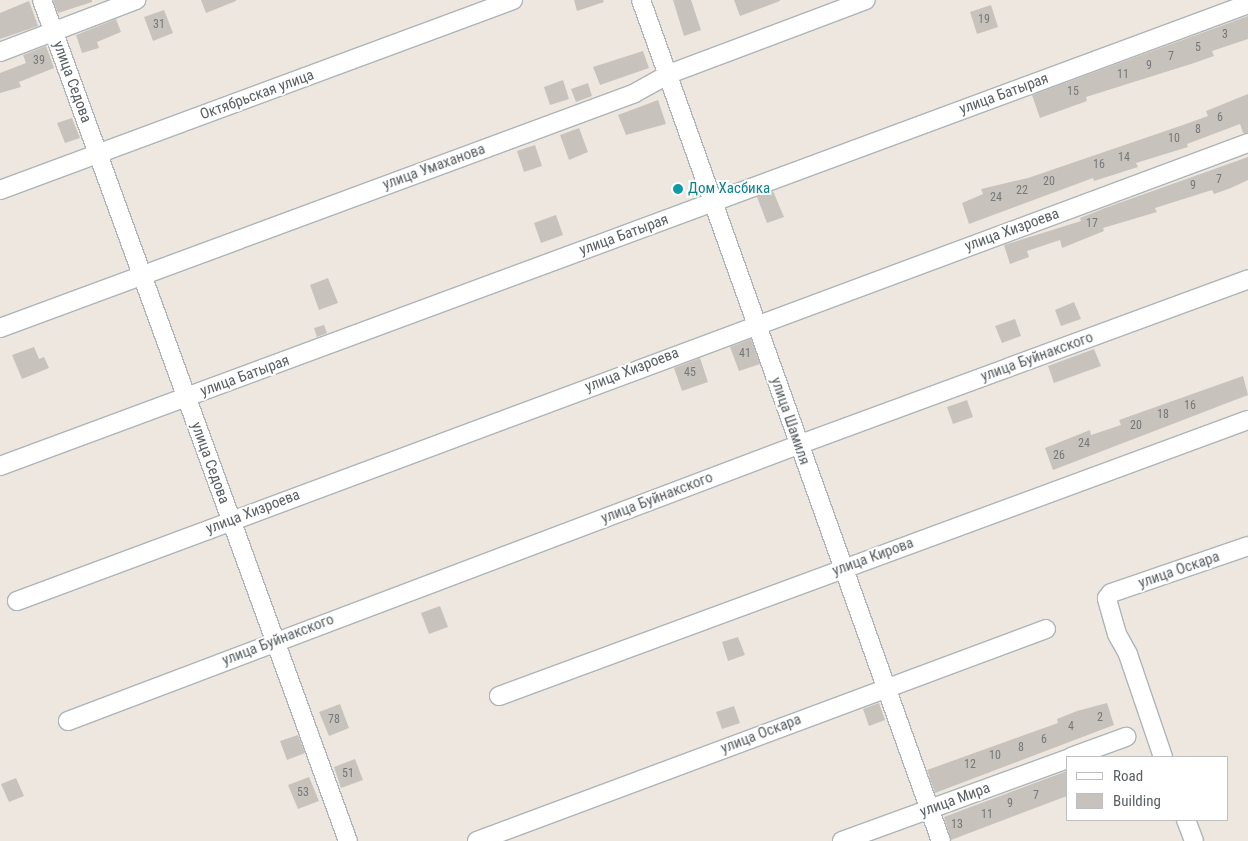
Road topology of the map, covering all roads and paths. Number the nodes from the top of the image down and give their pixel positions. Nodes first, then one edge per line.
1 (42, 0) edge
2 (136, 0) edge
3 (513, 0) edge
4 (641, 0) edge
5 (866, 0) edge
6 (1248, 4) edge
7 (53, 32) junction
8 (0, 52) edge
9 (669, 74) junction
10 (1248, 143) edge
11 (98, 153) junction
12 (0, 190) edge
13 (711, 203) junction
14 (141, 276) junction
15 (1248, 279) edge
16 (756, 324) junction
17 (0, 328) edge
18 (186, 398) junction
19 (1248, 420) edge
20 (798, 445) junction
21 (0, 466) edge
22 (231, 521) junction
23 (1248, 546) edge
24 (842, 568) junction
25 (17, 601) dead end
26 (1046, 629) dead end
27 (275, 641) junction
28 (884, 688) junction
29 (499, 696) dead end
30 (68, 721) dead end
31 (1126, 737) dead end
32 (1073, 756) edge
33 (1163, 756) edge
34 (1066, 759) edge
35 (930, 809) junction
36 (1186, 821) edge
37 (348, 841) edge
38 (477, 841) edge
39 (842, 841) edge
40 (941, 841) edge
41 (1194, 841) edge

1 - 7 street, улица Седова
2 - 7 street
3 - 11 street, Октябрьская улица
4 - 9 street, улица Шамиля
5 - 9 street, улица Умаханова
6 - 13 street, улица Батырая
7 - 8 street
7 - 11 street, улица Седова
9 - 13 street, улица Шамиля
9 - 14 street, улица Умаханова
10 - 16 street, улица Хизроева
11 - 12 street, Октябрьская улица
11 - 14 street, улица Седова
13 - 16 street, улица Шамиля
13 - 18 street, улица Батырая
14 - 17 street, улица Умаханова
14 - 18 street, улица Седова
15 - 20 street, улица Буйнакского
16 - 20 street, улица Шамиля
16 - 22 street, улица Хизроева
18 - 21 street, улица Батырая
18 - 22 street, улица Седова
19 - 24 street, улица Кирова
20 - 24 street, улица Шамиля
20 - 27 street, улица Буйнакского
22 - 25 street, улица Хизроева
22 - 27 street, улица Седова
23 - 33 street, улица Оскара
24 - 28 street, улица Шамиля
24 - 29 street, улица Кирова
26 - 28 street, улица Оскара
27 - 30 street, улица Буйнакского
27 - 37 street, улица Седова
28 - 35 street, улица Шамиля
28 - 38 street, улица Оскара
31 - 32 street
34 - 35 street, улица Мира
35 - 39 street, улица Мира
35 - 40 street, улица Шамиля
36 - 41 street

